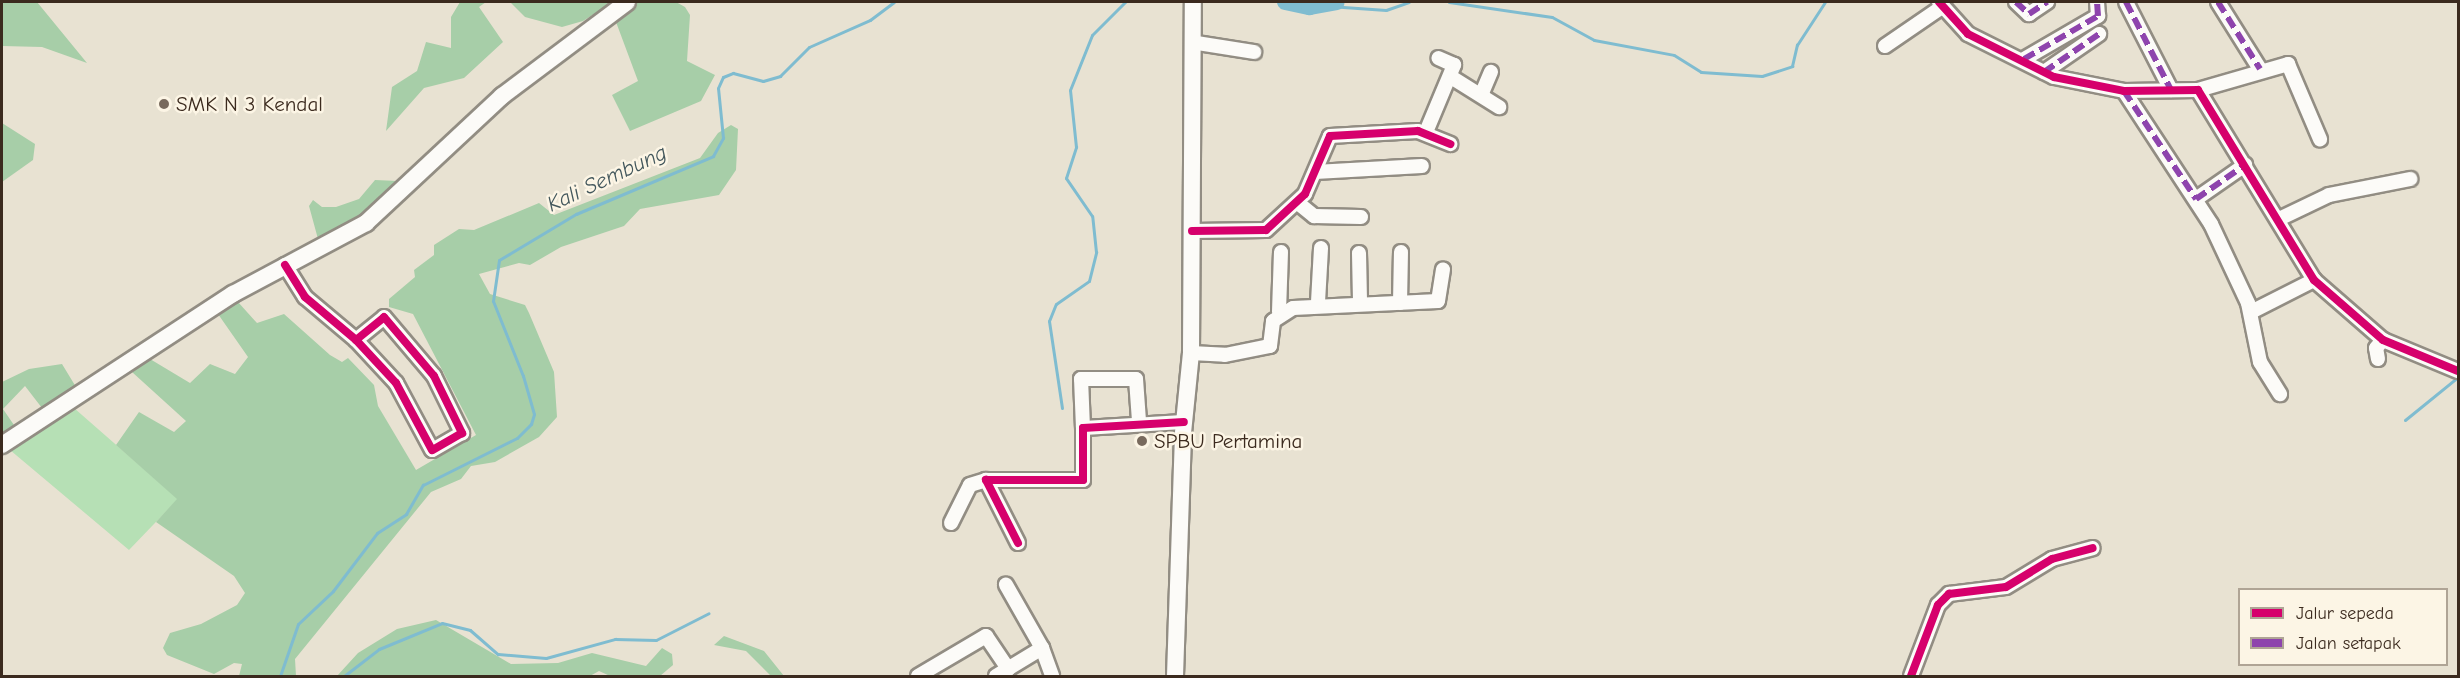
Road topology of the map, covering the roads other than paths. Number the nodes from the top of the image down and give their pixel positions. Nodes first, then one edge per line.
1 (627, 2) edge
2 (2016, 2) edge
3 (2047, 2) edge
4 (2097, 2) edge
5 (2126, 2) edge
6 (2218, 2) edge
7 (1940, 4) edge
8 (1196, 6) edge
9 (2098, 34) dead end
10 (1197, 43) junction
11 (1885, 46) dead end
12 (1254, 52) dead end
13 (1438, 58) dead end
14 (2024, 59) junction
15 (2260, 69) junction
16 (1491, 72) dead end
17 (2044, 72) junction
18 (1450, 77) junction
19 (2171, 90) junction
20 (2198, 90) junction
21 (2124, 91) junction
22 (1482, 93) junction
23 (1499, 107) dead end
24 (1426, 132) junction
25 (2319, 139) dead end
26 (1450, 144) dead end
27 (2245, 165) junction
28 (1422, 166) dead end
29 (1315, 172) junction
30 (2410, 179) dead end
31 (2196, 199) junction
32 (1298, 203) junction
33 (1361, 217) dead end
34 (2279, 219) junction
35 (1192, 231) junction
36 (1321, 248) dead end
37 (1281, 252) dead end
38 (1401, 252) dead end
39 (1359, 253) dead end
40 (285, 265) junction
41 (1443, 269) dead end
42 (2314, 280) junction
43 (1360, 301) junction
44 (1318, 302) junction
45 (1400, 303) junction
46 (1279, 312) junction
47 (2251, 312) junction
48 (356, 340) junction
49 (2383, 340) junction
50 (1191, 353) junction
51 (2378, 359) dead end
52 (2458, 372) edge
53 (2280, 394) dead end
54 (1139, 421) junction
55 (1184, 422) junction
56 (1083, 428) junction
57 (2, 445) edge
58 (986, 480) junction
59 (951, 523) dead end
60 (1018, 543) dead end
61 (2093, 548) dead end
62 (1006, 585) dead end
63 (1042, 648) junction
64 (1002, 673) edge
65 (918, 676) edge
66 (1052, 676) edge
67 (1175, 676) edge
68 (1911, 676) edge

1 - 40 main road
2 - 3 street
4 - 14 street
5 - 19 street
6 - 15 street
7 - 11 street
7 - 14 street
8 - 10 main road
9 - 17 street
10 - 12 street
10 - 35 main road
13 - 18 street
14 - 17 street
15 - 20 street
15 - 25 street
16 - 22 street
17 - 21 street
18 - 22 street
18 - 24 street
19 - 20 street
19 - 21 street
20 - 27 street
21 - 31 street
22 - 23 street
24 - 26 street
24 - 29 street
27 - 31 street
27 - 34 street
28 - 29 street
29 - 32 street
30 - 34 street
31 - 47 street
32 - 33 street
32 - 35 street
34 - 42 street
35 - 50 main road
36 - 44 street
37 - 46 street
38 - 45 street
39 - 43 street
40 - 48 street
40 - 57 main road
41 - 45 street
42 - 47 street
42 - 49 street
43 - 44 street
43 - 45 street
44 - 46 street
46 - 50 street
47 - 53 street
48 - 48 street
49 - 51 street
49 - 52 street
50 - 55 main road
54 - 55 street
54 - 56 street
54 - 56 street
55 - 67 main road
56 - 58 street
58 - 59 street
58 - 60 street
61 - 68 street
62 - 63 street
63 - 64 street
63 - 66 street
64 - 65 street

